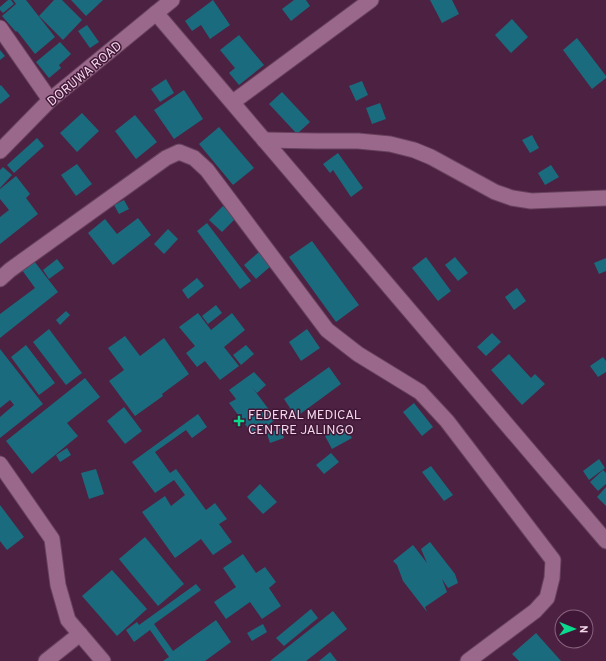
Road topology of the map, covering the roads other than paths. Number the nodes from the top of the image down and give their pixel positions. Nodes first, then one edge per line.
1 (172, 0) edge
2 (371, 0) edge
3 (156, 13) junction
4 (0, 28) edge
5 (50, 100) junction
6 (233, 102) junction
7 (264, 140) junction
8 (0, 151) edge
9 (606, 198) edge
10 (0, 279) edge
11 (0, 464) edge
12 (606, 542) edge
13 (80, 634) junction
14 (46, 661) edge
15 (103, 661) edge
16 (468, 661) edge

1 - 3 street, DORUWA ROAD
2 - 6 street
3 - 5 street, DORUWA ROAD
3 - 6 street
4 - 5 street
5 - 8 street, DORUWA ROAD
6 - 7 street
7 - 9 street
7 - 12 street
10 - 16 street
11 - 13 street
13 - 14 street
13 - 15 street

